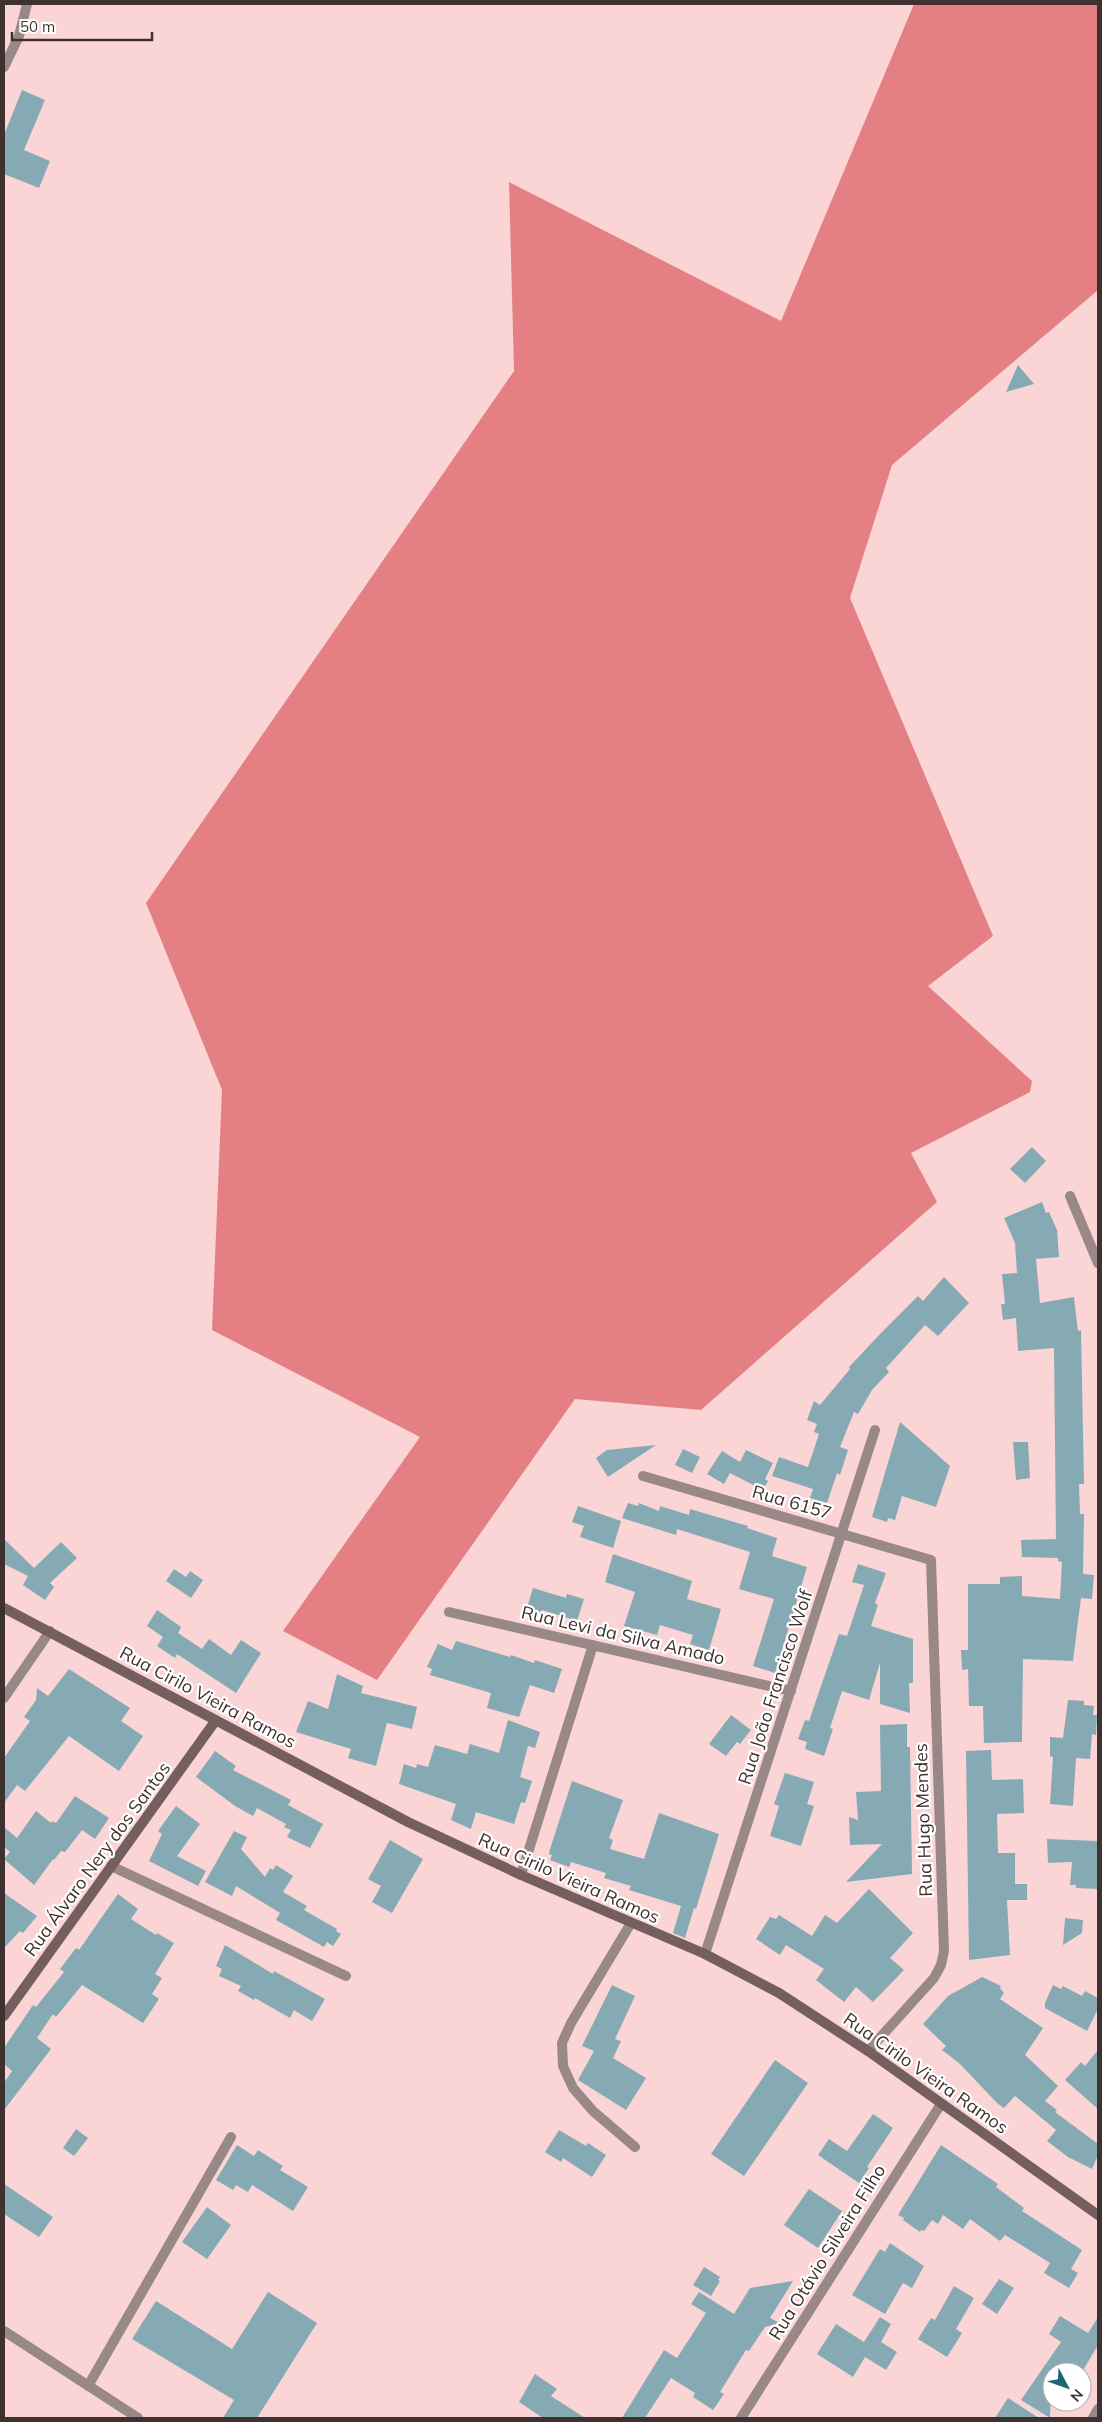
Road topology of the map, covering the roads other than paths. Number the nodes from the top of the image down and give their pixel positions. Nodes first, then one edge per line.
1 (27, 4) edge
2 (4, 67) edge
3 (1070, 1196) dead end
4 (1098, 1262) edge
5 (875, 1430) dead end
6 (643, 1476) dead end
7 (842, 1534) junction
8 (931, 1560) joint
9 (4, 1608) edge
10 (449, 1612) dead end
11 (50, 1632) junction
12 (593, 1645) junction
13 (790, 1691) junction
14 (4, 1698) edge
15 (216, 1720) junction
16 (111, 1866) junction
17 (520, 1875) junction
18 (630, 1923) junction
19 (705, 1954) junction
20 (346, 1976) dead end
21 (4, 2016) edge
22 (868, 2051) junction
23 (941, 2104) junction
24 (231, 2137) dead end
25 (635, 2147) dead end
26 (1098, 2215) edge
27 (4, 2331) edge
28 (88, 2386) junction
29 (1098, 2409) edge
30 (138, 2418) edge
31 (741, 2418) edge
32 (1093, 2418) edge

1 - 2 street
3 - 4 street
5 - 7 street, Rua João Francisco Wolf
6 - 7 street, Rua 6157
7 - 8 street, Rua 6157
7 - 13 street, Rua João Francisco Wolf
8 - 22 street, Rua Hugo Mendes
9 - 11 main road, Rua Cirilo Vieira Ramos
10 - 12 street, Rua Levi da Silva Amado
11 - 14 street
11 - 15 main road, Rua Cirilo Vieira Ramos
12 - 13 street, Rua Levi da Silva Amado
12 - 17 street
13 - 19 street, Rua João Francisco Wolf
15 - 16 main road, Rua Álvaro Nery dos Santos
15 - 17 main road, Rua Cirilo Vieira Ramos
16 - 20 street
16 - 21 main road, Rua Álvaro Nery dos Santos
17 - 18 main road, Rua Cirilo Vieira Ramos
18 - 19 main road, Rua Cirilo Vieira Ramos
18 - 25 street
19 - 22 main road, Rua Cirilo Vieira Ramos
22 - 23 main road, Rua Cirilo Vieira Ramos
23 - 26 main road, Rua Cirilo Vieira Ramos
23 - 31 street, Rua Otávio Silveira Filho
24 - 28 street
27 - 28 street
28 - 30 street
29 - 32 street

